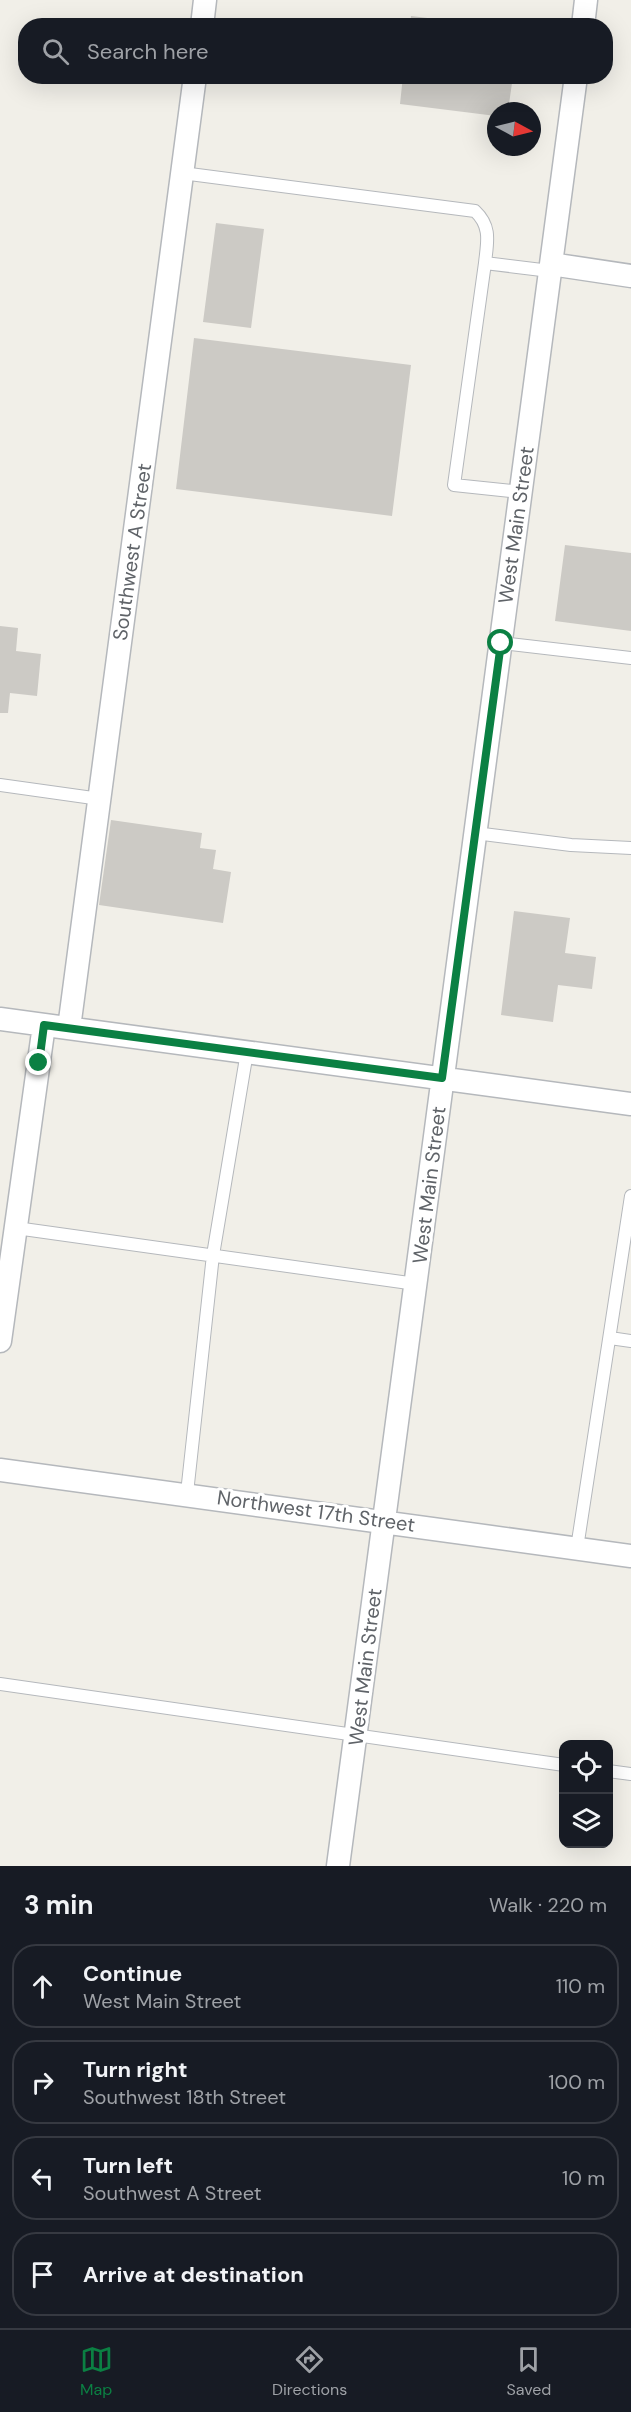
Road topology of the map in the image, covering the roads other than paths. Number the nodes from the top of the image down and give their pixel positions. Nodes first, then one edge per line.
1 (205, 0) edge
2 (586, 0) edge
3 (203, 18) edge
4 (584, 18) edge
5 (194, 84) edge
6 (575, 84) edge
7 (182, 173) junction
8 (485, 263) junction
9 (551, 267) junction
10 (631, 276) edge
11 (521, 492) junction
12 (501, 643) junction
13 (631, 658) edge
14 (0, 785) edge
15 (100, 799) junction
16 (475, 833) junction
17 (631, 848) edge
18 (0, 1019) edge
19 (44, 1025) junction
20 (69, 1028) junction
21 (247, 1052) junction
22 (442, 1078) junction
23 (631, 1104) edge
24 (631, 1196) edge
25 (16, 1228) junction
26 (213, 1255) junction
27 (416, 1284) junction
28 (0, 1337) edge
29 (609, 1338) junction
30 (631, 1341) edge
31 (0, 1470) edge
32 (187, 1493) junction
33 (384, 1521) junction
34 (577, 1548) junction
35 (631, 1556) edge
36 (0, 1684) edge
37 (356, 1735) junction
38 (559, 1764) edge
39 (613, 1772) edge
40 (631, 1774) edge
41 (338, 1866) edge

1 - 3 street
2 - 4 street
5 - 7 street, Southwest A Street
6 - 9 street, West Main Street
7 - 8 lane
7 - 15 street, Southwest A Street
8 - 9 lane
8 - 11 lane
9 - 10 street
9 - 11 street, West Main Street
11 - 12 street, West Main Street
12 - 13 lane
12 - 16 street, West Main Street
14 - 15 lane
15 - 20 street, Southwest A Street
16 - 17 lane
16 - 22 street, West Main Street
18 - 19 street
19 - 20 street
19 - 25 street
20 - 21 street
21 - 22 street
21 - 26 lane
22 - 23 street
22 - 27 street, West Main Street
24 - 29 lane
25 - 26 lane
25 - 28 street
26 - 27 lane
26 - 32 lane
27 - 33 street, West Main Street
29 - 30 lane
29 - 34 lane
31 - 32 street, Northwest 17th Street
32 - 33 street, Northwest 17th Street
33 - 34 street, Northwest 17th Street
33 - 37 street, West Main Street
34 - 35 street, Northwest 17th Street
36 - 37 lane
37 - 38 lane
37 - 41 street, West Main Street
39 - 40 lane

